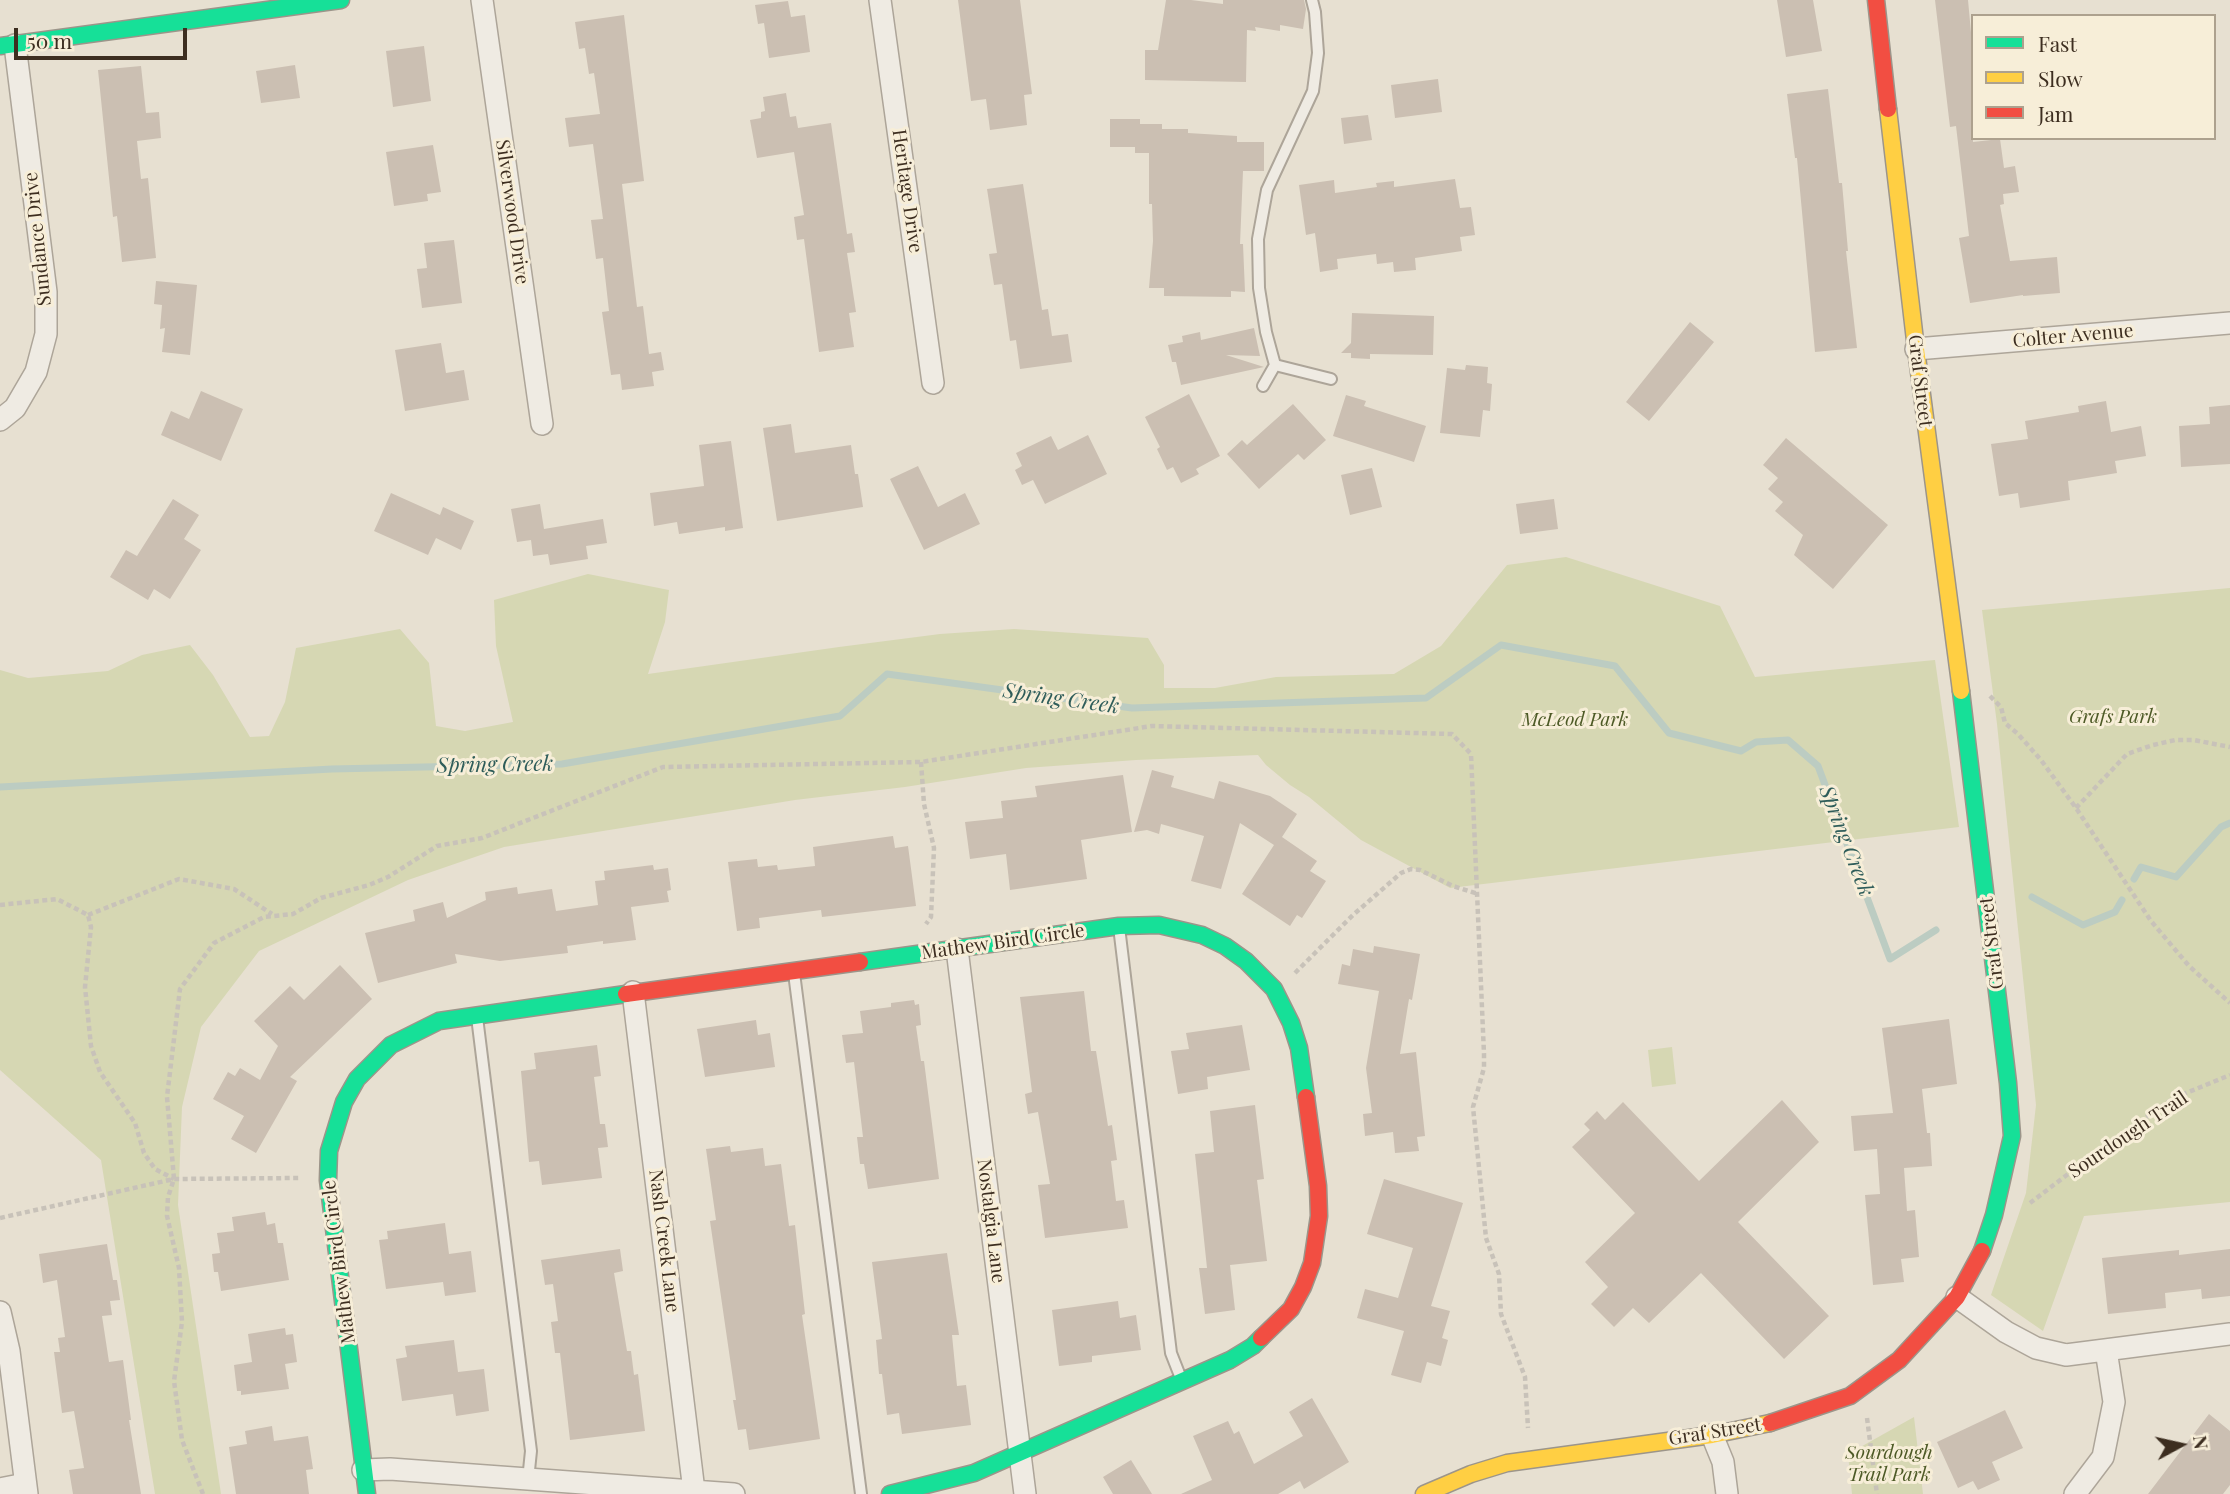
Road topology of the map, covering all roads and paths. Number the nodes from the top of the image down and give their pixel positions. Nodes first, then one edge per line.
1 (341, 0) edge
2 (482, 0) edge
3 (880, 0) edge
4 (1312, 0) edge
5 (1875, 0) edge
6 (288, 4) edge
7 (8, 46) edge
8 (2230, 323) edge
9 (1916, 349) junction
10 (1275, 365) junction
11 (1331, 379) dead end
12 (933, 383) dead end
13 (1263, 386) dead end
14 (0, 420) edge
15 (542, 424) dead end
16 (1990, 696) dead end
17 (2230, 747) edge
18 (921, 762) junction
19 (2076, 808) junction
20 (1478, 894) junction
21 (0, 905) edge
22 (88, 915) junction
23 (273, 915) junction
24 (926, 923) dead end
25 (1119, 926) junction
26 (957, 949) junction
27 (794, 970) junction
28 (1295, 972) dead end
29 (633, 992) junction
30 (2230, 1003) edge
31 (476, 1014) junction
32 (2230, 1076) edge
33 (299, 1178) dead end
34 (174, 1180) junction
35 (2031, 1203) dead end
36 (0, 1218) edge
37 (1956, 1297) junction
38 (0, 1312) edge
39 (2230, 1334) edge
40 (2106, 1350) junction
41 (1182, 1381) junction
42 (1867, 1418) dead end
43 (1528, 1428) dead end
44 (1712, 1434) junction
45 (1021, 1453) junction
46 (363, 1470) junction
47 (528, 1480) junction
48 (0, 1489) edge
49 (26, 1489) edge
50 (694, 1491) junction
51 (203, 1494) edge
52 (366, 1494) edge
53 (734, 1494) edge
54 (861, 1494) edge
55 (890, 1494) edge
56 (1025, 1494) edge
57 (1424, 1494) edge
58 (1727, 1494) edge
59 (1877, 1494) edge
60 (2075, 1494) edge

1 - 6 street
2 - 15 street, Silverwood Drive
3 - 12 street, Heritage Drive
4 - 10 lane
5 - 9 street, Graf Street
6 - 7 street
7 - 14 street, Sundance Drive
8 - 9 street, Colter Avenue
9 - 37 street, Graf Street
10 - 11 lane
10 - 13 lane
16 - 19 path
17 - 19 path
18 - 20 path
18 - 23 path
18 - 24 path
19 - 30 path
20 - 28 path
20 - 43 path
21 - 22 path
22 - 23 path
22 - 34 path
23 - 34 path
25 - 26 street, Mathew Bird Circle
25 - 41 lane
25 - 41 street, Mathew Bird Circle
26 - 27 street, Mathew Bird Circle
26 - 45 street, Nostalgia Lane
27 - 29 street, Mathew Bird Circle
27 - 54 lane
29 - 31 street, Mathew Bird Circle
29 - 50 street, Nash Creek Lane
31 - 46 street, Mathew Bird Circle
31 - 47 lane
32 - 35 path, Sourdough Trail
33 - 34 path
34 - 36 path
34 - 51 path
37 - 40 street
37 - 44 street, Graf Street
38 - 49 street
39 - 40 street
40 - 60 street
41 - 45 street, Mathew Bird Circle
42 - 59 path
44 - 57 street, Graf Street
44 - 58 street
45 - 55 street, Mathew Bird Circle
45 - 56 street, Nostalgia Lane
46 - 47 street
46 - 52 street, Mathew Bird Circle
47 - 50 street
48 - 49 street
50 - 53 street

